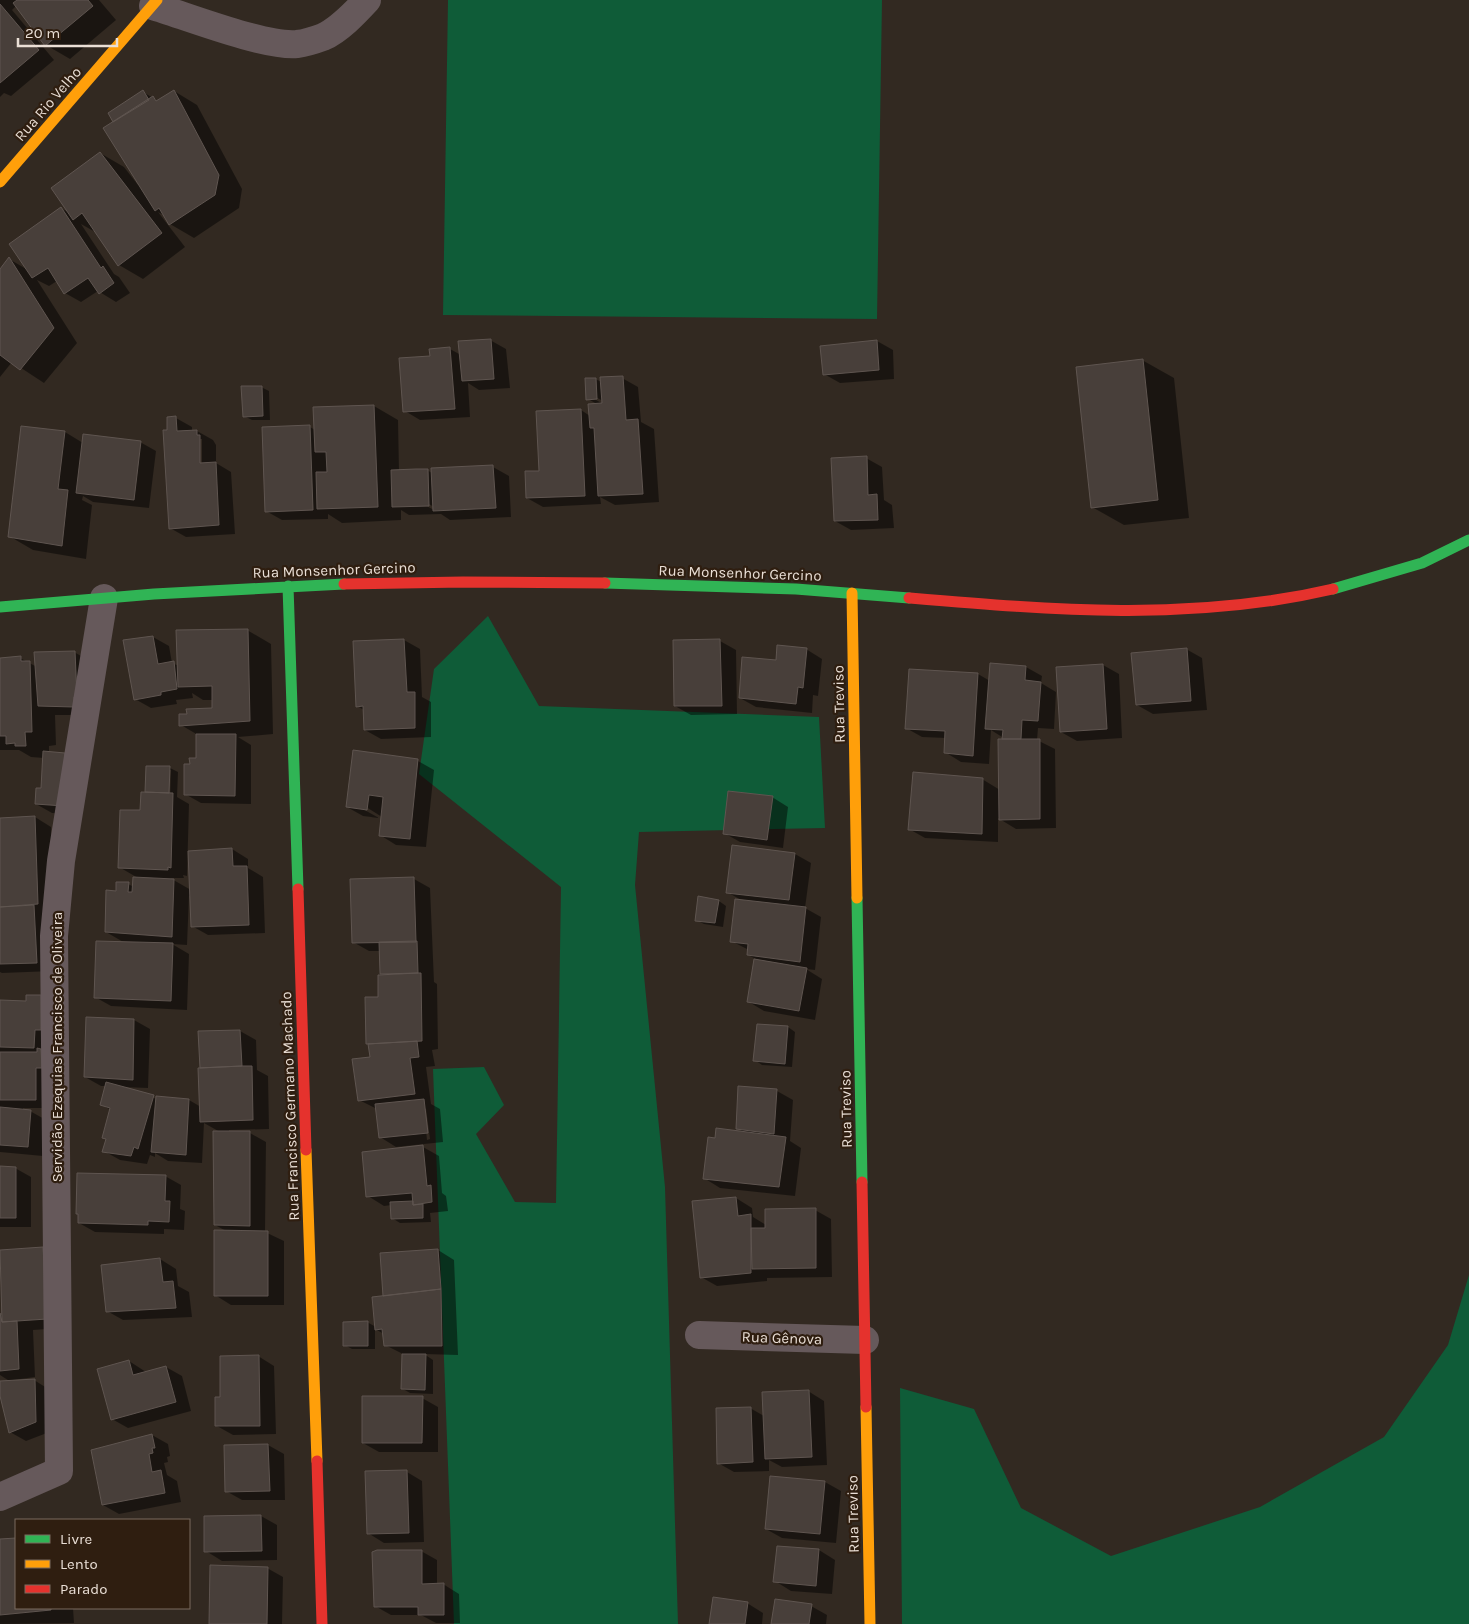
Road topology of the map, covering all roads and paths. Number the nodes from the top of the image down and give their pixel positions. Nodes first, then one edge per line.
1 (366, 0) edge
2 (155, 3) edge
3 (0, 182) edge
4 (1469, 540) edge
5 (288, 586) junction
6 (852, 593) junction
7 (104, 598) junction
8 (0, 608) edge
9 (699, 1335) dead end
10 (865, 1340) junction
11 (0, 1497) edge
12 (322, 1624) edge
13 (870, 1624) edge

1 - 2 street
2 - 3 street, Rua Rio Velho
4 - 6 street, Rua Monsenhor Gercino
5 - 6 street, Rua Monsenhor Gercino
5 - 7 street, Rua Monsenhor Gercino
5 - 12 street, Rua Francisco Germano Machado
6 - 10 street, Rua Treviso
7 - 8 street, Rua Monsenhor Gercino
7 - 11 street, Servidão Ezequias Francisco de Oliveira
9 - 10 street, Rua Gênova
10 - 13 street, Rua Treviso

